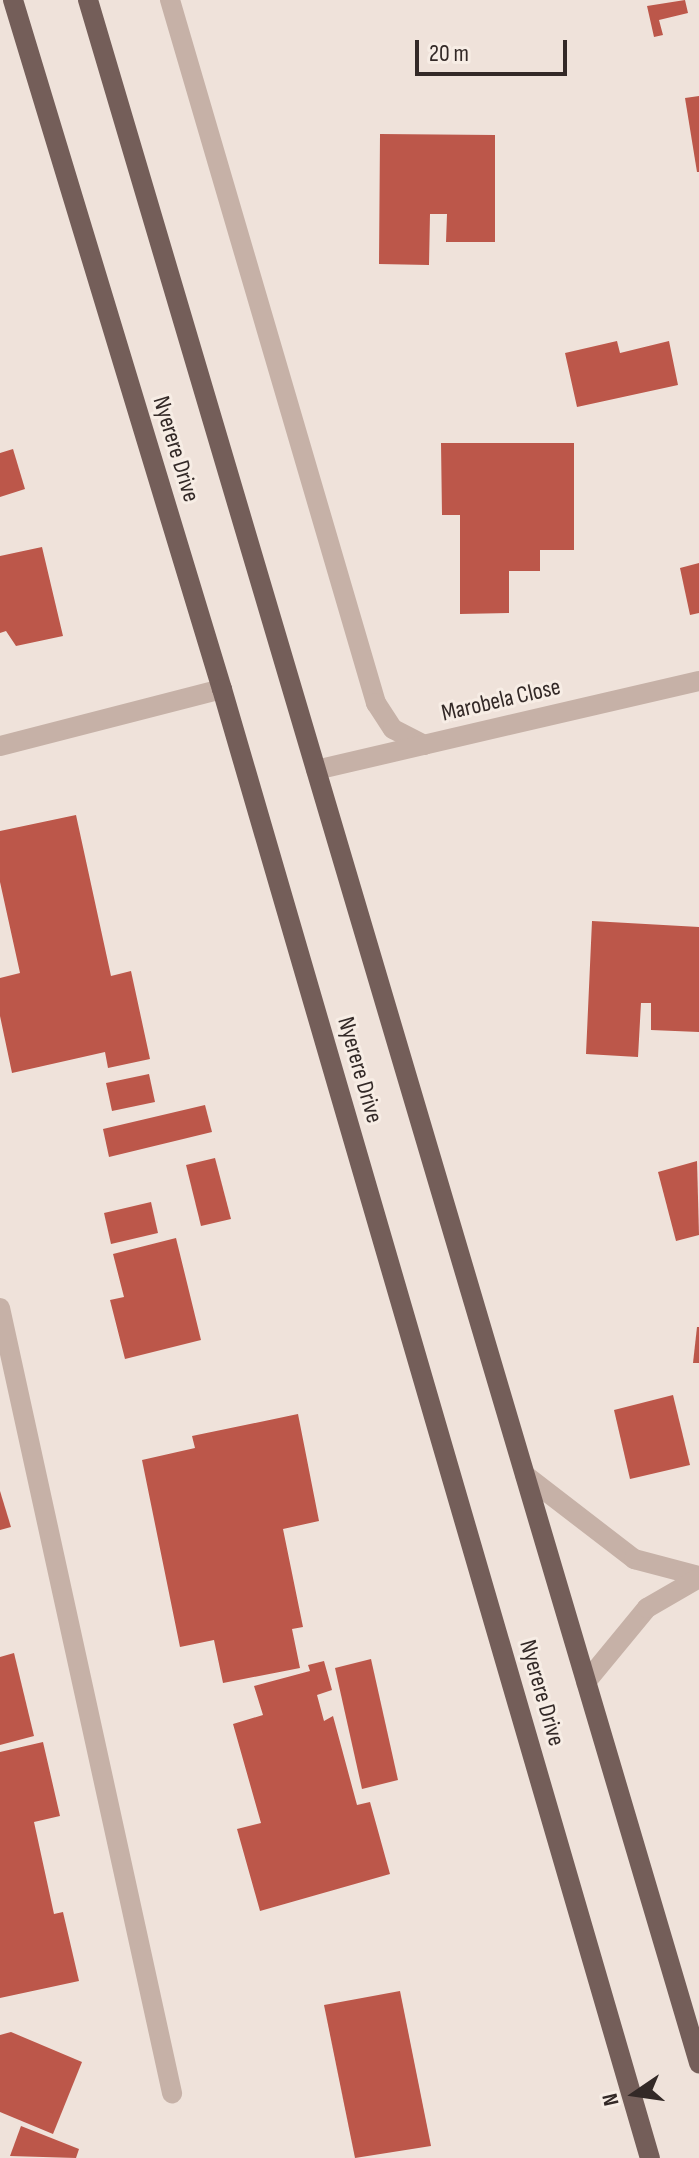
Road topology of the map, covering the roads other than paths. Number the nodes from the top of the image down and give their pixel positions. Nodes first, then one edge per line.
1 (13, 0) edge
2 (88, 0) edge
3 (170, 0) edge
4 (699, 681) edge
5 (222, 689) junction
6 (424, 745) junction
7 (0, 746) edge
8 (316, 770) junction
9 (0, 1308) edge
10 (525, 1475) junction
11 (699, 1577) edge
12 (586, 1682) junction
13 (699, 2063) edge
14 (172, 2093) dead end
15 (650, 2158) edge

1 - 5 main road, Nyerere Drive
2 - 8 main road, Nyerere Drive
3 - 6 street
4 - 6 street, Marobela Close
5 - 7 street
5 - 15 main road, Nyerere Drive
6 - 8 street, Marobela Close
8 - 10 main road, Nyerere Drive
9 - 14 street
10 - 11 street
10 - 12 main road, Nyerere Drive
11 - 12 street
12 - 13 main road, Nyerere Drive

